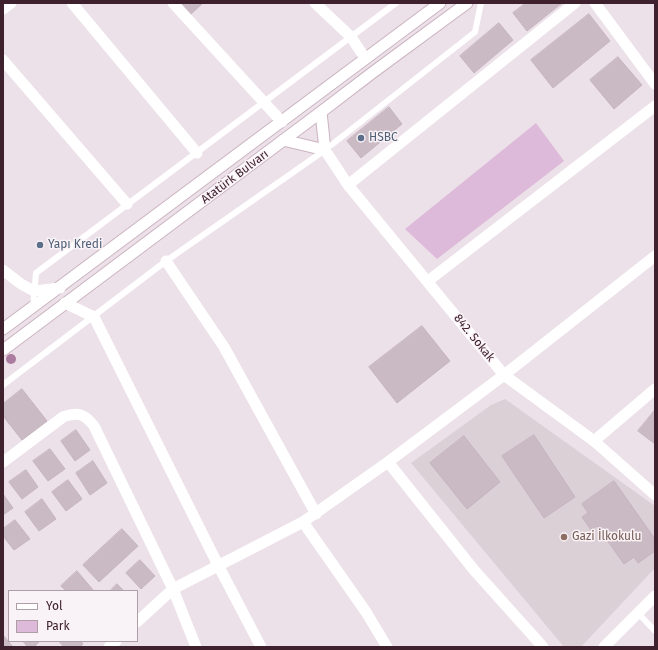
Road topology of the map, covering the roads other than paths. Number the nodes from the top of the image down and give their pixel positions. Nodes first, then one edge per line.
1 (11, 3) edge
2 (72, 3) edge
3 (173, 3) edge
4 (315, 3) edge
5 (396, 3) edge
6 (440, 3) edge
7 (467, 3) edge
8 (482, 3) edge
9 (575, 3) edge
10 (596, 3) edge
11 (3, 9) edge
12 (351, 37) junction
13 (365, 58) junction
14 (3, 60) edge
15 (655, 84) edge
16 (264, 103) junction
17 (655, 106) edge
18 (321, 112) junction
19 (282, 122) junction
20 (283, 140) junction
21 (324, 150) junction
22 (197, 153) junction
23 (348, 185) junction
24 (127, 204) junction
25 (655, 256) edge
26 (166, 261) junction
27 (3, 270) edge
28 (428, 282) junction
29 (60, 288) junction
30 (34, 291) junction
31 (65, 303) junction
32 (33, 307) junction
33 (94, 317) junction
34 (3, 329) edge
35 (3, 350) edge
36 (504, 375) junction
37 (3, 385) edge
38 (655, 389) edge
39 (594, 441) junction
40 (3, 462) edge
41 (388, 462) junction
42 (655, 494) edge
43 (316, 514) junction
44 (303, 522) junction
45 (218, 565) junction
46 (173, 589) junction
47 (655, 596) edge
48 (638, 613) junction
49 (138, 621) edge
50 (655, 631) edge
51 (196, 647) edge
52 (261, 647) edge
53 (387, 647) edge
54 (543, 647) edge
55 (604, 647) edge

1 - 11 street
2 - 22 street
3 - 16 street
4 - 12 street
5 - 12 lane
6 - 13 street, Atatürk Bulvarı
7 - 18 street, Atatürk Bulvarı
8 - 21 lane
9 - 23 street
10 - 15 street
12 - 13 street
12 - 16 lane
13 - 19 street, Atatürk Bulvarı
14 - 24 street
16 - 19 street
16 - 22 lane
17 - 28 street
18 - 20 street, Atatürk Bulvarı
18 - 21 street
19 - 29 street, Atatürk Bulvarı
20 - 21 street
20 - 31 street, Atatürk Bulvarı
21 - 23 street, 842. Sokak
21 - 26 lane
22 - 24 lane
23 - 28 street, 842. Sokak
24 - 30 lane
25 - 36 street
26 - 33 lane
26 - 43 street
27 - 30 street
28 - 36 street, 842. Sokak
29 - 30 street
29 - 32 street, Atatürk Bulvarı
30 - 32 lane
31 - 33 street
31 - 35 street, Atatürk Bulvarı
32 - 34 street, Atatürk Bulvarı
33 - 37 lane
33 - 45 street
36 - 39 street, 842. Sokak
36 - 41 street
38 - 39 street
39 - 42 street, 842. Sokak
40 - 46 street
41 - 43 street
41 - 54 street
43 - 44 street
44 - 45 street
44 - 53 street
45 - 46 street
45 - 52 street
46 - 49 street
46 - 51 street
47 - 48 street
48 - 50 lane
48 - 55 street

